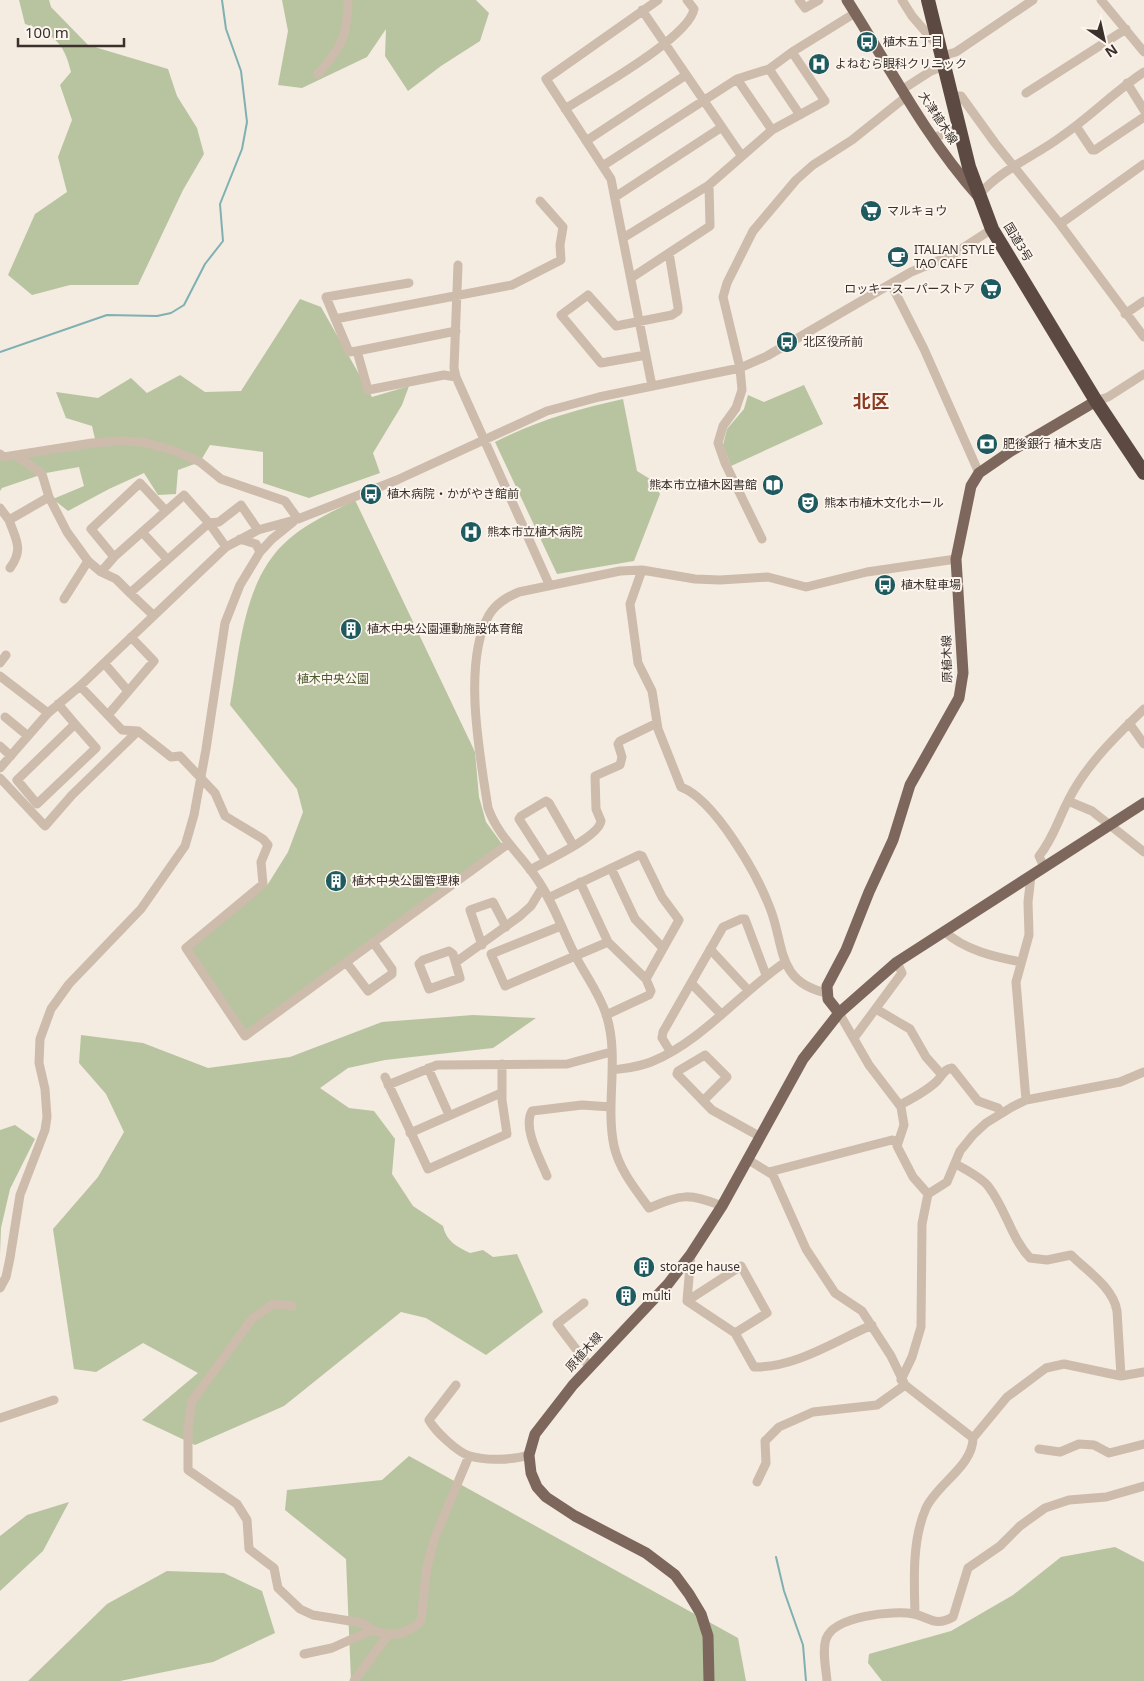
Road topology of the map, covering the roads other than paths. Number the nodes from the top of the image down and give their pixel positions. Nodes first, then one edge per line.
1 (348, 0) edge
2 (658, 0) edge
3 (687, 0) edge
4 (799, 0) edge
5 (819, 0) edge
6 (847, 0) edge
7 (902, 0) edge
8 (928, 0) edge
9 (1033, 0) edge
10 (1101, 0) edge
11 (642, 10) junction
12 (855, 13) junction
13 (1126, 30) junction
14 (666, 44) junction
15 (792, 52) junction
16 (1144, 52) edge
17 (941, 55) junction
18 (770, 69) junction
19 (1144, 72) edge
20 (318, 74) dead end
21 (686, 75) junction
22 (737, 79) junction
23 (1127, 83) junction
24 (905, 92) junction
25 (1026, 93) dead end
26 (950, 96) junction
27 (704, 100) junction
28 (565, 108) junction
29 (1144, 110) edge
30 (800, 115) junction
31 (1144, 117) edge
32 (1076, 126) junction
33 (722, 127) junction
34 (959, 128) junction
35 (772, 130) junction
36 (933, 138) junction
37 (586, 141) junction
38 (741, 155) junction
39 (1144, 164) edge
40 (604, 165) junction
41 (1014, 166) junction
42 (708, 185) junction
43 (978, 196) junction
44 (615, 197) junction
45 (540, 201) dead end
46 (1060, 224) junction
47 (992, 230) junction
48 (623, 238) junction
49 (669, 253) junction
50 (458, 265) dead end
51 (631, 278) junction
52 (409, 283) dead end
53 (891, 284) junction
54 (458, 294) junction
55 (1144, 301) edge
56 (1125, 314) junction
57 (335, 319) junction
58 (639, 322) junction
59 (456, 331) junction
60 (1144, 337) edge
61 (357, 351) junction
62 (646, 355) junction
63 (740, 368) junction
64 (1144, 374) edge
65 (456, 377) junction
66 (652, 386) junction
67 (1096, 401) junction
68 (485, 439) junction
69 (0, 454) edge
70 (16, 455) junction
71 (979, 473) junction
72 (1144, 473) edge
73 (49, 497) junction
74 (0, 508) edge
75 (166, 511) junction
76 (298, 519) junction
77 (8, 520) junction
78 (209, 523) junction
79 (258, 530) junction
80 (142, 532) junction
81 (240, 539) junction
82 (762, 539) dead end
83 (226, 547) junction
84 (260, 552) junction
85 (114, 557) junction
86 (956, 558) junction
87 (167, 559) junction
88 (88, 561) junction
89 (10, 568) dead end
90 (642, 570) junction
91 (102, 572) junction
92 (549, 584) junction
93 (130, 593) junction
94 (64, 599) dead end
95 (153, 615) junction
96 (130, 637) junction
97 (6, 655) dead end
98 (0, 663) edge
99 (104, 663) junction
100 (0, 676) edge
101 (80, 686) junction
102 (128, 691) junction
103 (58, 704) junction
104 (1144, 709) edge
105 (48, 713) junction
106 (108, 715) junction
107 (5, 717) dead end
108 (658, 723) junction
109 (1129, 723) junction
110 (75, 724) junction
111 (138, 730) junction
112 (28, 736) junction
113 (1144, 744) edge
114 (0, 746) edge
115 (11, 756) junction
116 (0, 768) edge
117 (201, 777) junction
118 (0, 778) edge
119 (1068, 801) junction
120 (1144, 803) edge
121 (1111, 824) junction
122 (508, 844) junction
123 (573, 846) junction
124 (1144, 852) edge
125 (546, 861) junction
126 (1044, 867) junction
127 (611, 868) junction
128 (530, 870) junction
129 (1031, 876) junction
130 (580, 882) junction
131 (542, 888) junction
132 (548, 898) junction
133 (561, 926) junction
134 (506, 927) junction
135 (944, 931) junction
136 (373, 942) junction
137 (608, 942) junction
138 (484, 944) junction
139 (663, 948) junction
140 (710, 949) junction
141 (491, 954) junction
142 (576, 957) junction
143 (346, 962) junction
144 (456, 962) junction
145 (784, 962) junction
146 (897, 962) junction
147 (1021, 962) junction
148 (766, 975) junction
149 (646, 979) junction
150 (691, 983) junction
151 (748, 990) junction
152 (827, 994) junction
153 (876, 1009) junction
154 (838, 1013) junction
155 (721, 1014) junction
156 (606, 1015) junction
157 (854, 1038) junction
158 (670, 1051) junction
159 (611, 1052) junction
160 (502, 1064) junction
161 (428, 1068) junction
162 (613, 1070) junction
163 (1144, 1072) edge
164 (942, 1075) junction
165 (501, 1093) junction
166 (1026, 1100) junction
167 (703, 1101) junction
168 (900, 1105) junction
169 (611, 1107) junction
170 (1002, 1113) junction
171 (449, 1115) junction
172 (410, 1132) junction
173 (759, 1136) junction
174 (897, 1142) junction
175 (747, 1159) junction
176 (956, 1164) junction
177 (769, 1172) junction
178 (547, 1176) dead end
179 (928, 1194) junction
180 (722, 1206) junction
181 (691, 1254) junction
182 (0, 1288) edge
183 (687, 1300) junction
184 (584, 1303) dead end
185 (292, 1306) dead end
186 (872, 1325) junction
187 (734, 1333) junction
188 (589, 1366) junction
189 (1144, 1372) edge
190 (1121, 1376) junction
191 (903, 1382) junction
192 (456, 1385) dead end
193 (54, 1400) dead end
194 (0, 1418) edge
195 (972, 1438) junction
196 (1144, 1444) edge
197 (1039, 1448) dead end
198 (529, 1455) junction
199 (469, 1456) junction
200 (757, 1482) dead end
201 (1144, 1486) edge
202 (915, 1614) junction
203 (372, 1630) junction
204 (388, 1635) junction
205 (304, 1654) dead end
206 (354, 1681) edge
207 (709, 1681) edge
208 (827, 1681) edge

1 - 20 street
2 - 11 street
3 - 14 street
4 - 5 street
6 - 12 main road, 大津植木線
7 - 17 street
8 - 17 highway, 国道3号
9 - 17 street
10 - 13 street
11 - 14 street
11 - 28 street
12 - 15 street
12 - 24 main road, 大津植木線
13 - 16 street
13 - 25 street
14 - 21 street
14 - 28 street
15 - 18 street
15 - 30 street
17 - 24 street
17 - 26 highway, 国道3号
18 - 22 street
18 - 30 street
19 - 23 street
21 - 27 street
21 - 37 street
22 - 27 street
22 - 35 street
23 - 29 street
23 - 32 street
24 - 36 main road, 大津植木線
24 - 63 street
26 - 34 highway, 国道3号
26 - 41 street
27 - 33 street
27 - 40 street
28 - 37 street
30 - 35 street
31 - 32 street
32 - 41 street
33 - 38 street
33 - 44 street
34 - 36 street
34 - 43 highway, 国道3号
35 - 38 street
36 - 43 main road, 大津植木線
37 - 40 street
38 - 42 street
39 - 46 street
40 - 44 street
41 - 43 street
41 - 46 street
42 - 48 street
42 - 49 street
43 - 47 highway, 国道3号
44 - 48 street
45 - 54 street
46 - 56 street
47 - 53 street
47 - 67 highway, 国道3号
48 - 51 street
49 - 51 street
49 - 58 street
50 - 54 street
51 - 58 street
52 - 57 street
53 - 63 street
53 - 71 street
54 - 57 street
54 - 59 street
55 - 56 street
56 - 60 street
57 - 61 street
58 - 62 street
58 - 62 street
59 - 61 street
59 - 65 street
61 - 65 street
62 - 66 street
63 - 66 street
63 - 82 street
64 - 67 street
65 - 68 street
66 - 68 street
67 - 71 main road
67 - 72 highway, 国道3号
68 - 76 street
68 - 92 street
69 - 70 street
70 - 73 street
70 - 76 street
71 - 86 main road, 原植木線
73 - 77 street
73 - 88 street
74 - 77 street
75 - 78 street
75 - 80 street
75 - 85 street
76 - 79 street
76 - 84 street
77 - 89 street
78 - 79 street
78 - 83 street
78 - 87 street
79 - 81 street
80 - 85 street
80 - 87 street
81 - 83 street
81 - 84 street
83 - 95 street
84 - 117 street
85 - 91 street
86 - 90 street
86 - 152 main road, 原植木線
87 - 93 street
88 - 91 street
88 - 94 street
90 - 92 street
90 - 108 street
91 - 93 street
92 - 122 street
93 - 95 street
95 - 96 street
96 - 99 street
96 - 102 street
97 - 98 street
99 - 101 street
99 - 102 street
100 - 105 street
101 - 103 street
101 - 106 street
102 - 106 street
103 - 105 street
103 - 110 street
104 - 109 street
105 - 112 street
106 - 111 street
107 - 112 street
108 - 123 street
108 - 145 street
109 - 113 street
109 - 119 street
110 - 110 street
111 - 117 street
111 - 118 street
112 - 115 street
114 - 115 street
115 - 116 street
117 - 143 street
117 - 182 street
119 - 121 street
119 - 126 street
120 - 121 main road, 原植木線
121 - 124 street
121 - 126 main road, 原植木線
122 - 128 street
122 - 136 street
123 - 125 street
123 - 125 street
125 - 128 street
126 - 129 main road, 原植木線
127 - 130 street
127 - 139 street
127 - 139 street
128 - 131 street
129 - 135 main road, 原植木線
129 - 147 street
130 - 132 street
130 - 137 street
131 - 132 street
131 - 134 street
132 - 133 street
133 - 141 street
133 - 142 street
134 - 138 street
134 - 138 street
135 - 146 main road, 原植木線
135 - 147 street
136 - 143 street
136 - 143 street
137 - 142 street
137 - 149 street
138 - 141 street
138 - 144 street
139 - 149 street
140 - 148 street
140 - 150 street
140 - 151 street
141 - 142 street
142 - 156 street
144 - 144 street
145 - 148 street
145 - 152 street
146 - 153 street
146 - 154 main road, 原植木線
147 - 166 street
148 - 151 street
149 - 156 street
150 - 155 street
150 - 158 street
151 - 155 street
152 - 154 main road
153 - 157 street
153 - 164 street
154 - 157 street
154 - 173 main road, 原植木線
155 - 158 street
156 - 159 street
157 - 168 street
158 - 162 street
159 - 160 street
159 - 162 street
160 - 161 street
160 - 165 street
161 - 171 street
161 - 172 street
162 - 169 street
163 - 166 street
164 - 168 street
164 - 170 street
165 - 171 street
165 - 172 street
166 - 170 street
167 - 167 street
167 - 173 street
168 - 174 street
169 - 178 street
169 - 180 street
170 - 176 street
171 - 172 street
173 - 175 main road, 原植木線
174 - 177 street
174 - 179 street
175 - 177 street
175 - 180 main road, 原植木線
176 - 179 street
176 - 190 street
177 - 186 street
179 - 191 street
180 - 181 main road, 原植木線
181 - 183 street
181 - 188 main road, 原植木線
183 - 187 street
183 - 187 street
184 - 188 street
185 - 203 street
186 - 187 street
186 - 191 street
188 - 198 main road, 原植木線
189 - 190 street
190 - 195 street
191 - 195 street
191 - 200 street
192 - 199 street
193 - 194 street
195 - 202 street
196 - 197 street
198 - 199 street
198 - 207 main road, 原植木線
199 - 204 street
201 - 202 street
202 - 208 street
203 - 204 street
203 - 205 street
204 - 206 street

